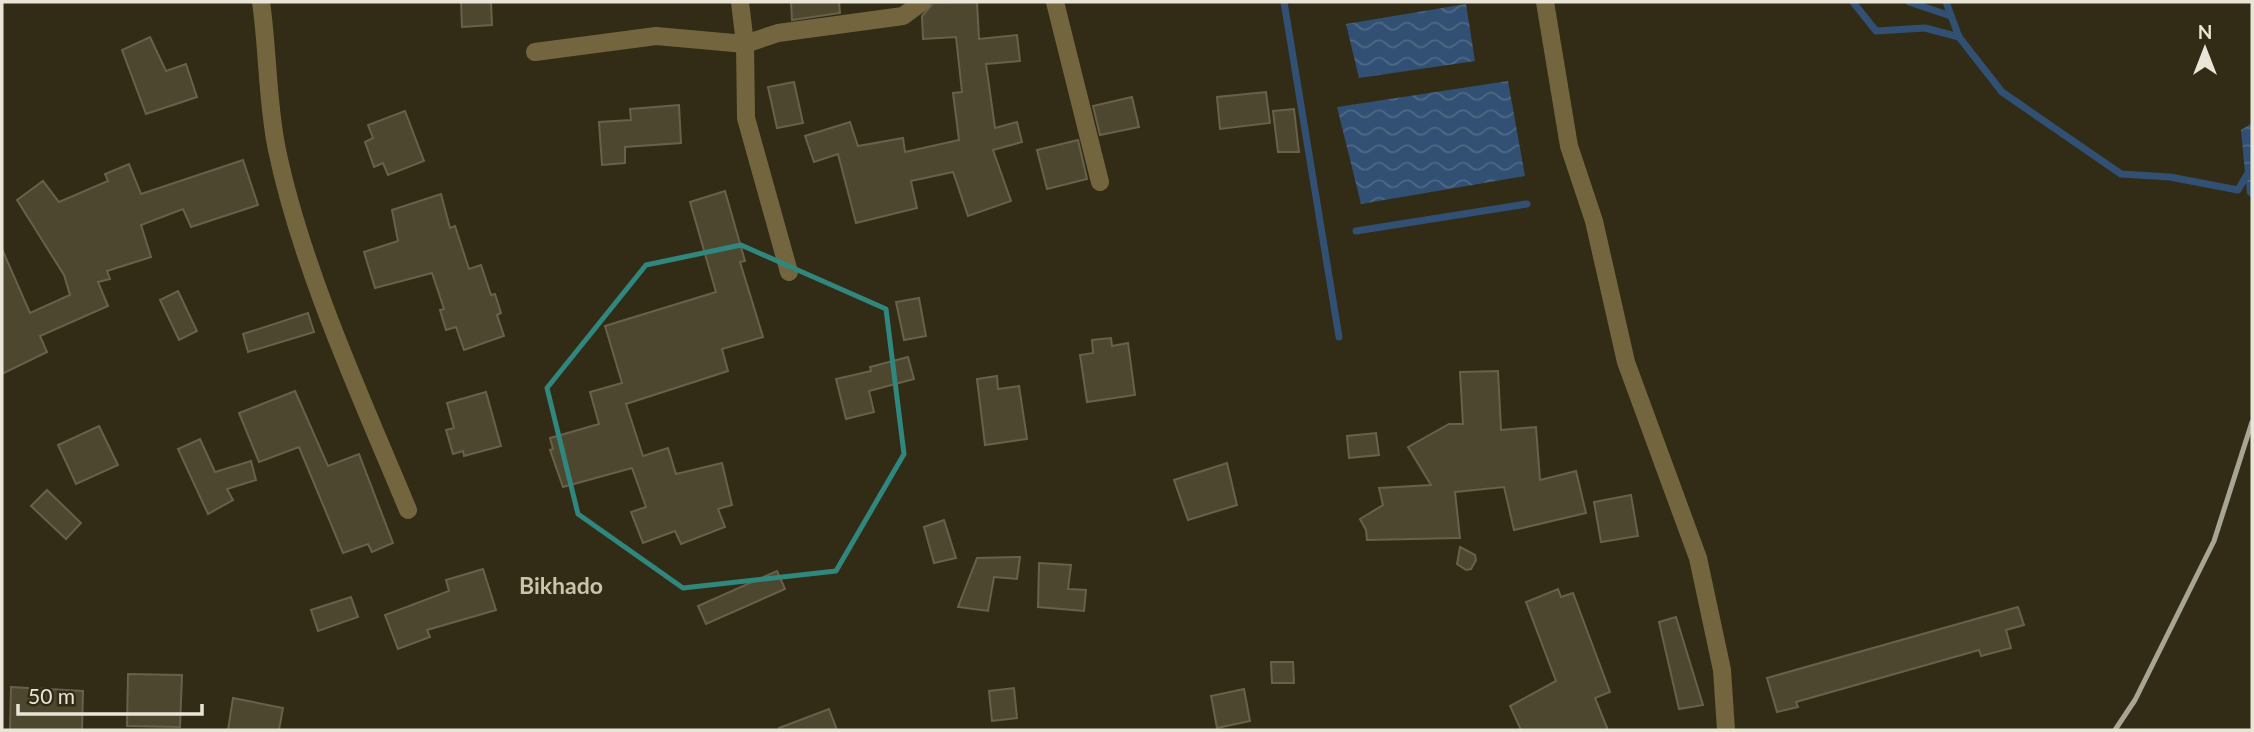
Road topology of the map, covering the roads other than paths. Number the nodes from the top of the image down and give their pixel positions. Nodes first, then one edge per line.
1 (261, 2) edge
2 (740, 2) edge
3 (922, 2) edge
4 (1055, 2) edge
5 (1545, 2) edge
6 (746, 44) junction
7 (535, 52) dead end
8 (1100, 182) dead end
9 (789, 272) dead end
10 (408, 510) dead end
11 (1726, 730) edge

1 - 10 street
2 - 6 street
3 - 6 street
4 - 8 street
5 - 11 street
6 - 7 street
6 - 9 street

